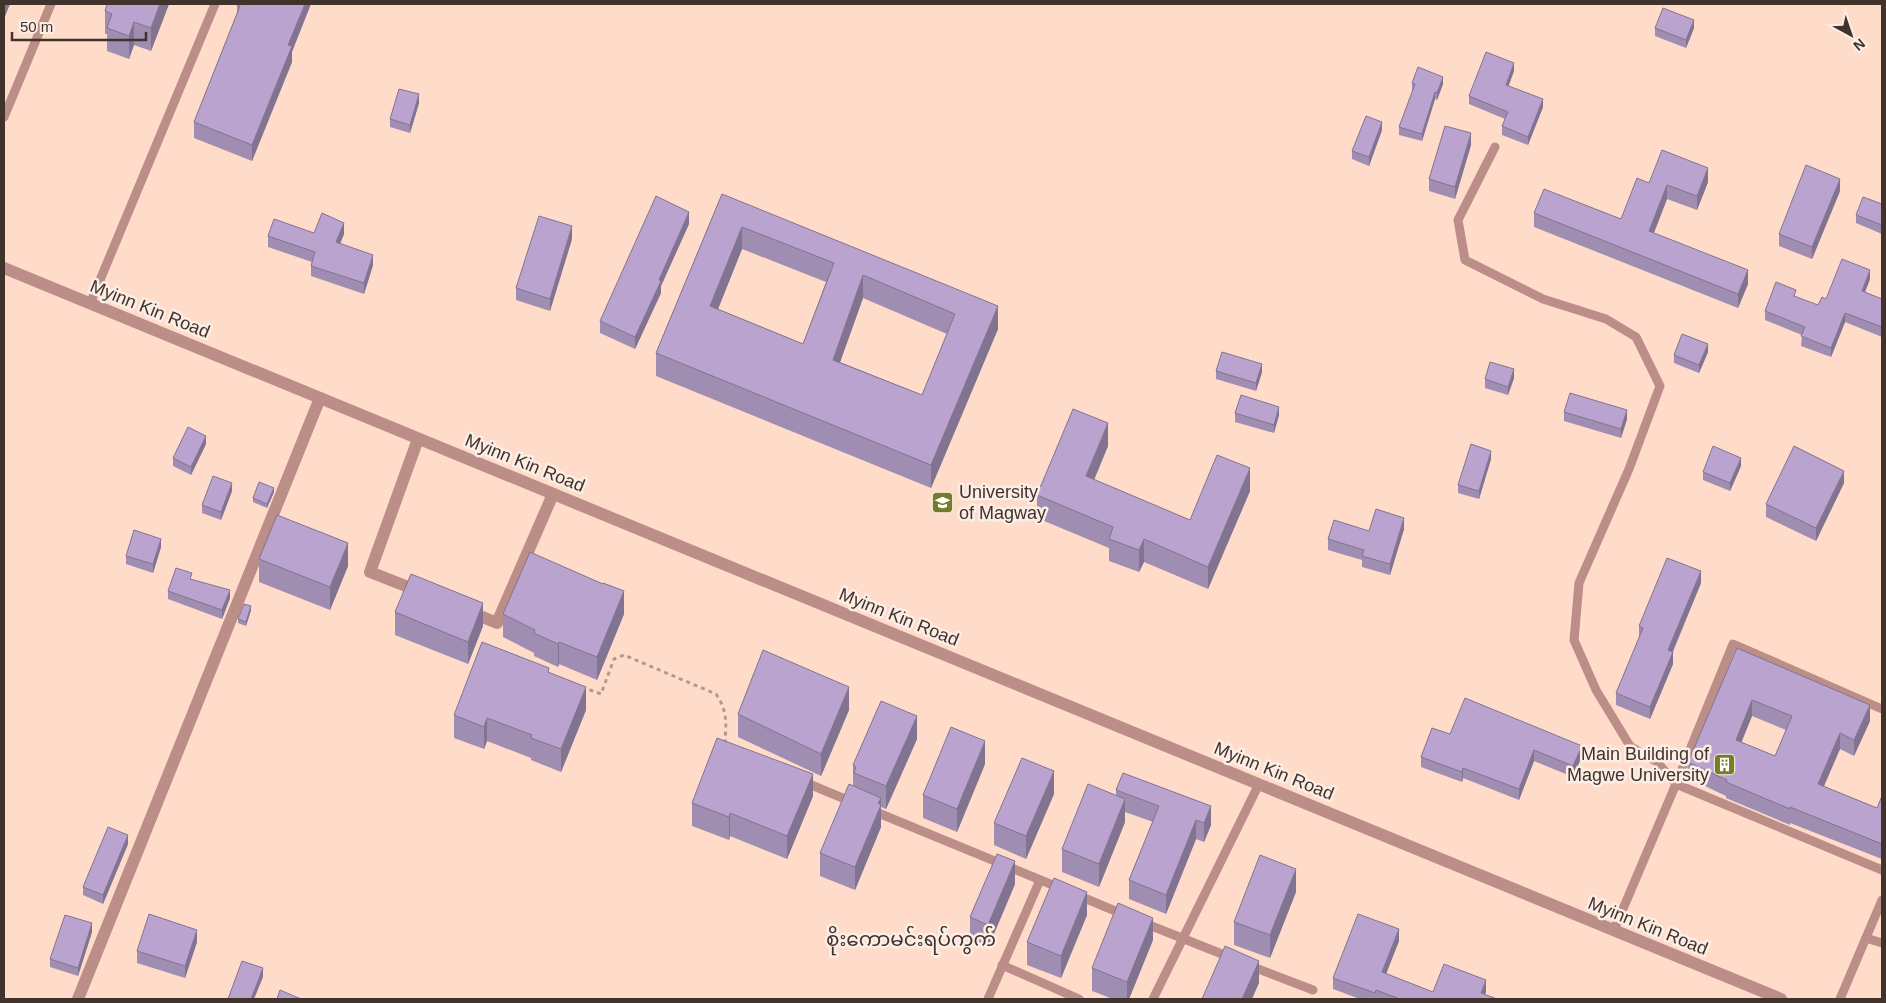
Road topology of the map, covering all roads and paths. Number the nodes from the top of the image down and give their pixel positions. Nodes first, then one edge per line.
1 (52, 4) edge
2 (215, 4) edge
3 (4, 117) edge
4 (1495, 148) dead end
5 (4, 268) edge
6 (90, 304) junction
7 (320, 398) junction
8 (418, 439) junction
9 (553, 494) junction
10 (434, 597) edge
11 (452, 605) edge
12 (573, 683) edge
13 (1882, 709) edge
14 (724, 748) edge
15 (796, 778) edge
16 (1259, 784) junction
17 (1676, 784) junction
18 (1882, 870) edge
19 (1040, 880) junction
20 (1882, 900) edge
21 (1129, 917) edge
22 (1138, 921) edge
23 (1614, 930) junction
24 (1866, 938) junction
25 (1183, 940) junction
26 (1882, 943) edge
27 (1002, 965) junction
28 (1313, 990) dead end
29 (78, 999) edge
30 (988, 999) edge
31 (1079, 999) edge
32 (1153, 999) edge
33 (1781, 999) edge
34 (1840, 999) edge

1 - 3 lane
2 - 6 lane
4 - 17 lane
5 - 6 street, Myinn Kin Road
6 - 7 street, Myinn Kin Road
7 - 8 street, Myinn Kin Road
7 - 29 street
8 - 9 street, Myinn Kin Road
8 - 10 street
9 - 11 street
9 - 16 street, Myinn Kin Road
12 - 14 path
13 - 17 lane
15 - 19 lane
16 - 23 street, Myinn Kin Road
16 - 25 lane
17 - 18 lane
17 - 23 lane
19 - 21 lane
19 - 27 lane
20 - 24 lane
22 - 25 lane
23 - 33 street, Myinn Kin Road
24 - 26 lane
24 - 34 lane
25 - 28 lane
25 - 32 lane
27 - 30 lane
27 - 31 lane

